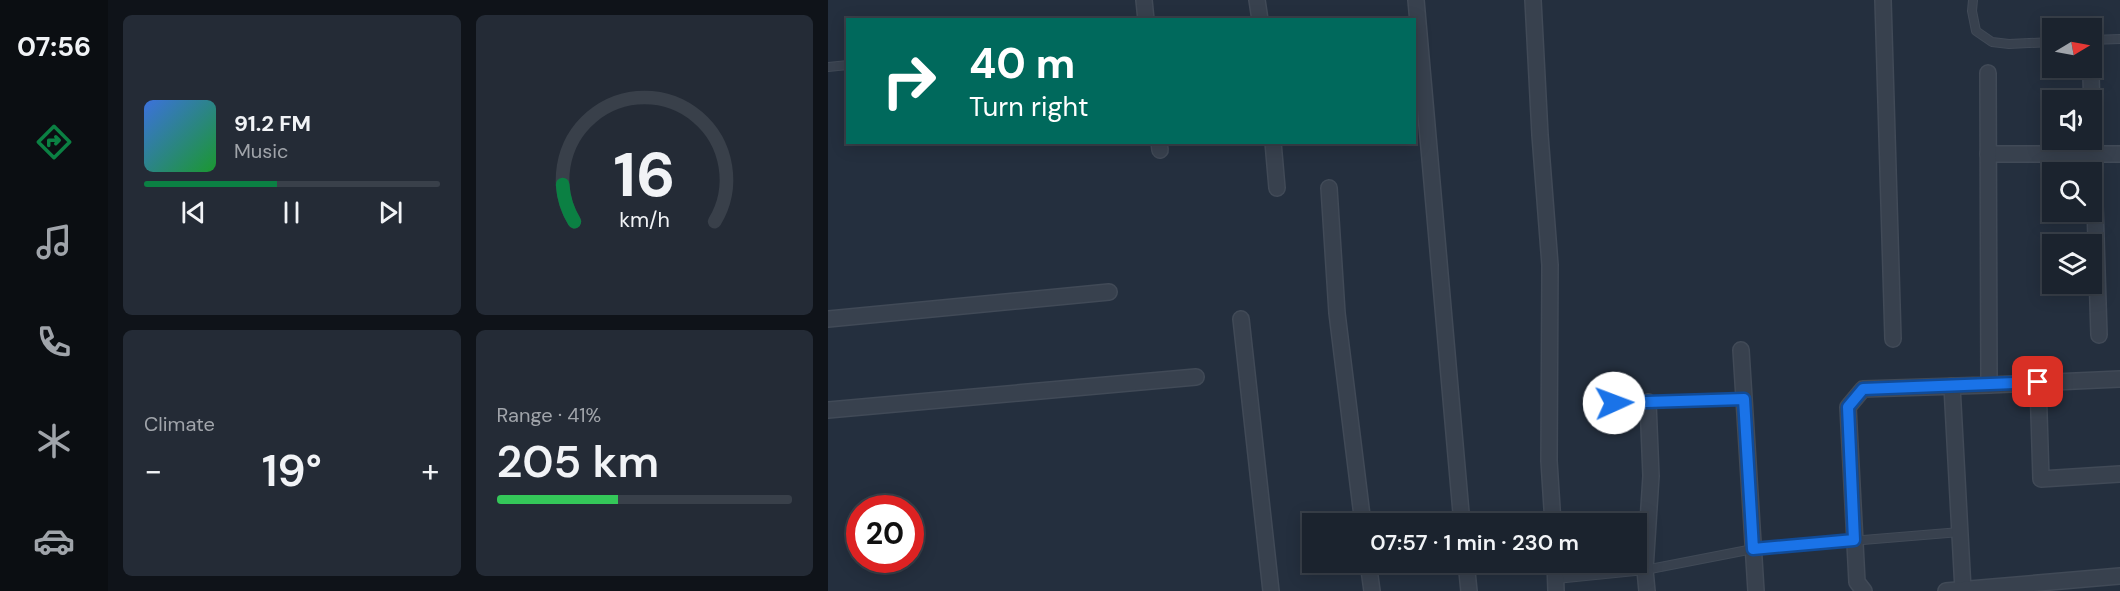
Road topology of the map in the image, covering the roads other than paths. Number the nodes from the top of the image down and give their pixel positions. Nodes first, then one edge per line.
1 (1144, 0) edge
2 (1257, 0) edge
3 (1416, 0) edge
4 (1533, 0) edge
5 (1883, 0) edge
6 (1973, 0) edge
7 (1146, 18) edge
8 (1260, 18) edge
9 (2120, 39) edge
10 (2102, 40) edge
11 (2042, 42) edge
12 (846, 65) edge
13 (828, 66) edge
14 (1988, 73) dead end
15 (2091, 78) edge
16 (1273, 144) edge
17 (1988, 154) junction
18 (2094, 154) junction
19 (2120, 154) edge
20 (1277, 188) dead end
21 (1329, 188) dead end
22 (1109, 292) dead end
23 (828, 319) edge
24 (1241, 319) dead end
25 (2099, 335) dead end
26 (1893, 339) dead end
27 (1741, 350) dead end
28 (1196, 377) dead end
29 (2120, 379) edge
30 (2038, 382) junction
31 (1989, 385) junction
32 (1952, 386) junction
33 (1744, 399) junction
34 (1648, 402) junction
35 (1614, 403) dead end
36 (828, 410) edge
37 (2120, 474) edge
38 (1362, 513) edge
39 (1461, 513) edge
40 (1552, 513) edge
41 (1960, 532) junction
42 (1647, 539) edge
43 (1854, 540) junction
44 (1753, 549) junction
45 (1647, 570) edge
46 (1370, 573) edge
47 (1467, 573) edge
48 (1627, 573) edge
49 (1645, 573) edge
50 (2120, 576) edge
51 (1556, 585) edge
52 (1963, 590) edge
53 (1271, 591) edge
54 (1372, 591) edge
55 (1469, 591) edge
56 (1647, 591) edge
57 (1756, 591) edge
58 (1864, 591) edge
59 (1946, 591) edge

1 - 7 street
2 - 8 street
3 - 39 street
4 - 40 street
5 - 26 street
6 - 11 lane
9 - 10 lane
12 - 13 lane
14 - 17 street
15 - 18 street
16 - 20 street
17 - 18 street
17 - 31 street
18 - 19 street
18 - 25 street
21 - 38 street
22 - 23 street
24 - 53 street
27 - 33 street
28 - 36 street
29 - 30 street
30 - 31 street
30 - 37 street
31 - 32 street
32 - 41 street
32 - 43 street
33 - 34 lane
33 - 44 street
34 - 35 lane
34 - 42 street
41 - 43 lane
41 - 52 street
43 - 44 lane
43 - 58 street
44 - 45 lane
44 - 57 street
46 - 54 street
47 - 55 street
48 - 51 lane
49 - 56 street
50 - 52 street
52 - 59 street

